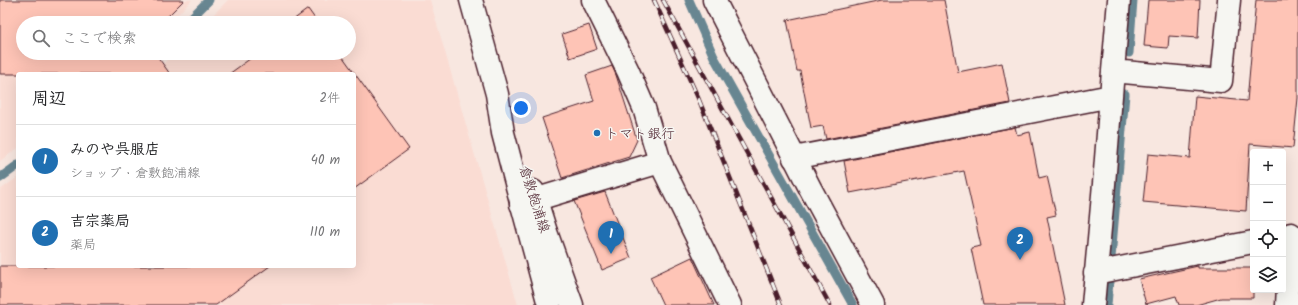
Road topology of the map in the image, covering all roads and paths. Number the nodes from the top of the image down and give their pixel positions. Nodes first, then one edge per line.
1 (471, 0) edge
2 (593, 0) edge
3 (714, 0) edge
4 (1119, 0) edge
5 (1229, 0) edge
6 (1112, 71) junction
7 (1111, 96) junction
8 (794, 158) junction
9 (660, 162) junction
10 (528, 202) junction
11 (1291, 234) edge
12 (1250, 243) edge
13 (1106, 271) junction
14 (550, 305) edge
15 (572, 305) edge
16 (730, 305) edge
17 (873, 305) edge
18 (1093, 305) edge
19 (1287, 305) edge

1 - 10 street, 倉敷飽浦線
2 - 9 street
3 - 8 street
4 - 6 street
5 - 6 street
6 - 7 street
7 - 8 street
7 - 13 street
8 - 17 street
9 - 10 street
9 - 16 street
10 - 14 street, 倉敷飽浦線
10 - 15 street, 倉敷飽浦線
11 - 19 street
12 - 13 street
13 - 18 street

